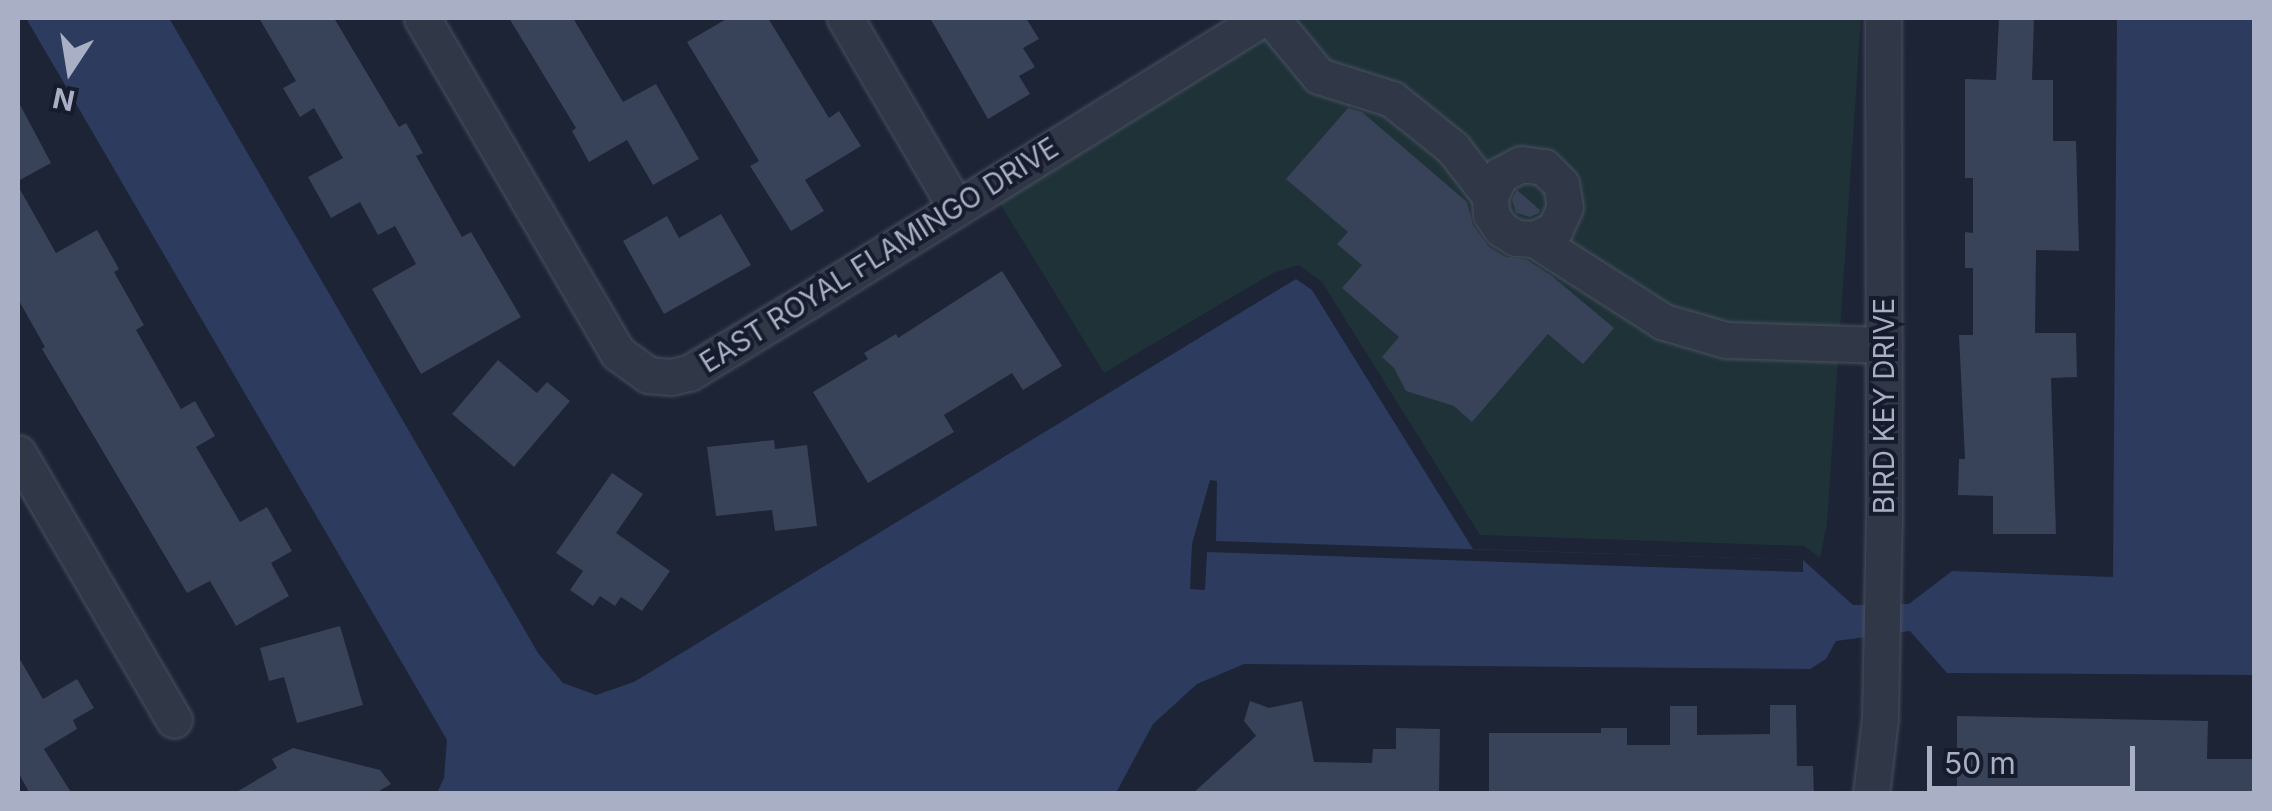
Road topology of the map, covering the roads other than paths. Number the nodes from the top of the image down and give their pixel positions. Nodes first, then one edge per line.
1 (422, 18) edge
2 (845, 18) edge
3 (1267, 18) edge
4 (1875, 21) edge
5 (1490, 196) junction
6 (956, 207) junction
7 (1534, 239) junction
8 (1884, 345) junction
9 (18, 453) edge
10 (174, 720) dead end
11 (1871, 794) edge

1 - 6 street, EAST ROYAL FLAMINGO DRIVE
2 - 6 street
3 - 5 street
3 - 6 street, EAST ROYAL FLAMINGO DRIVE
4 - 8 street, BIRD KEY DRIVE
5 - 7 street
5 - 7 street
7 - 8 street
8 - 11 street, BIRD KEY DRIVE
9 - 10 street

